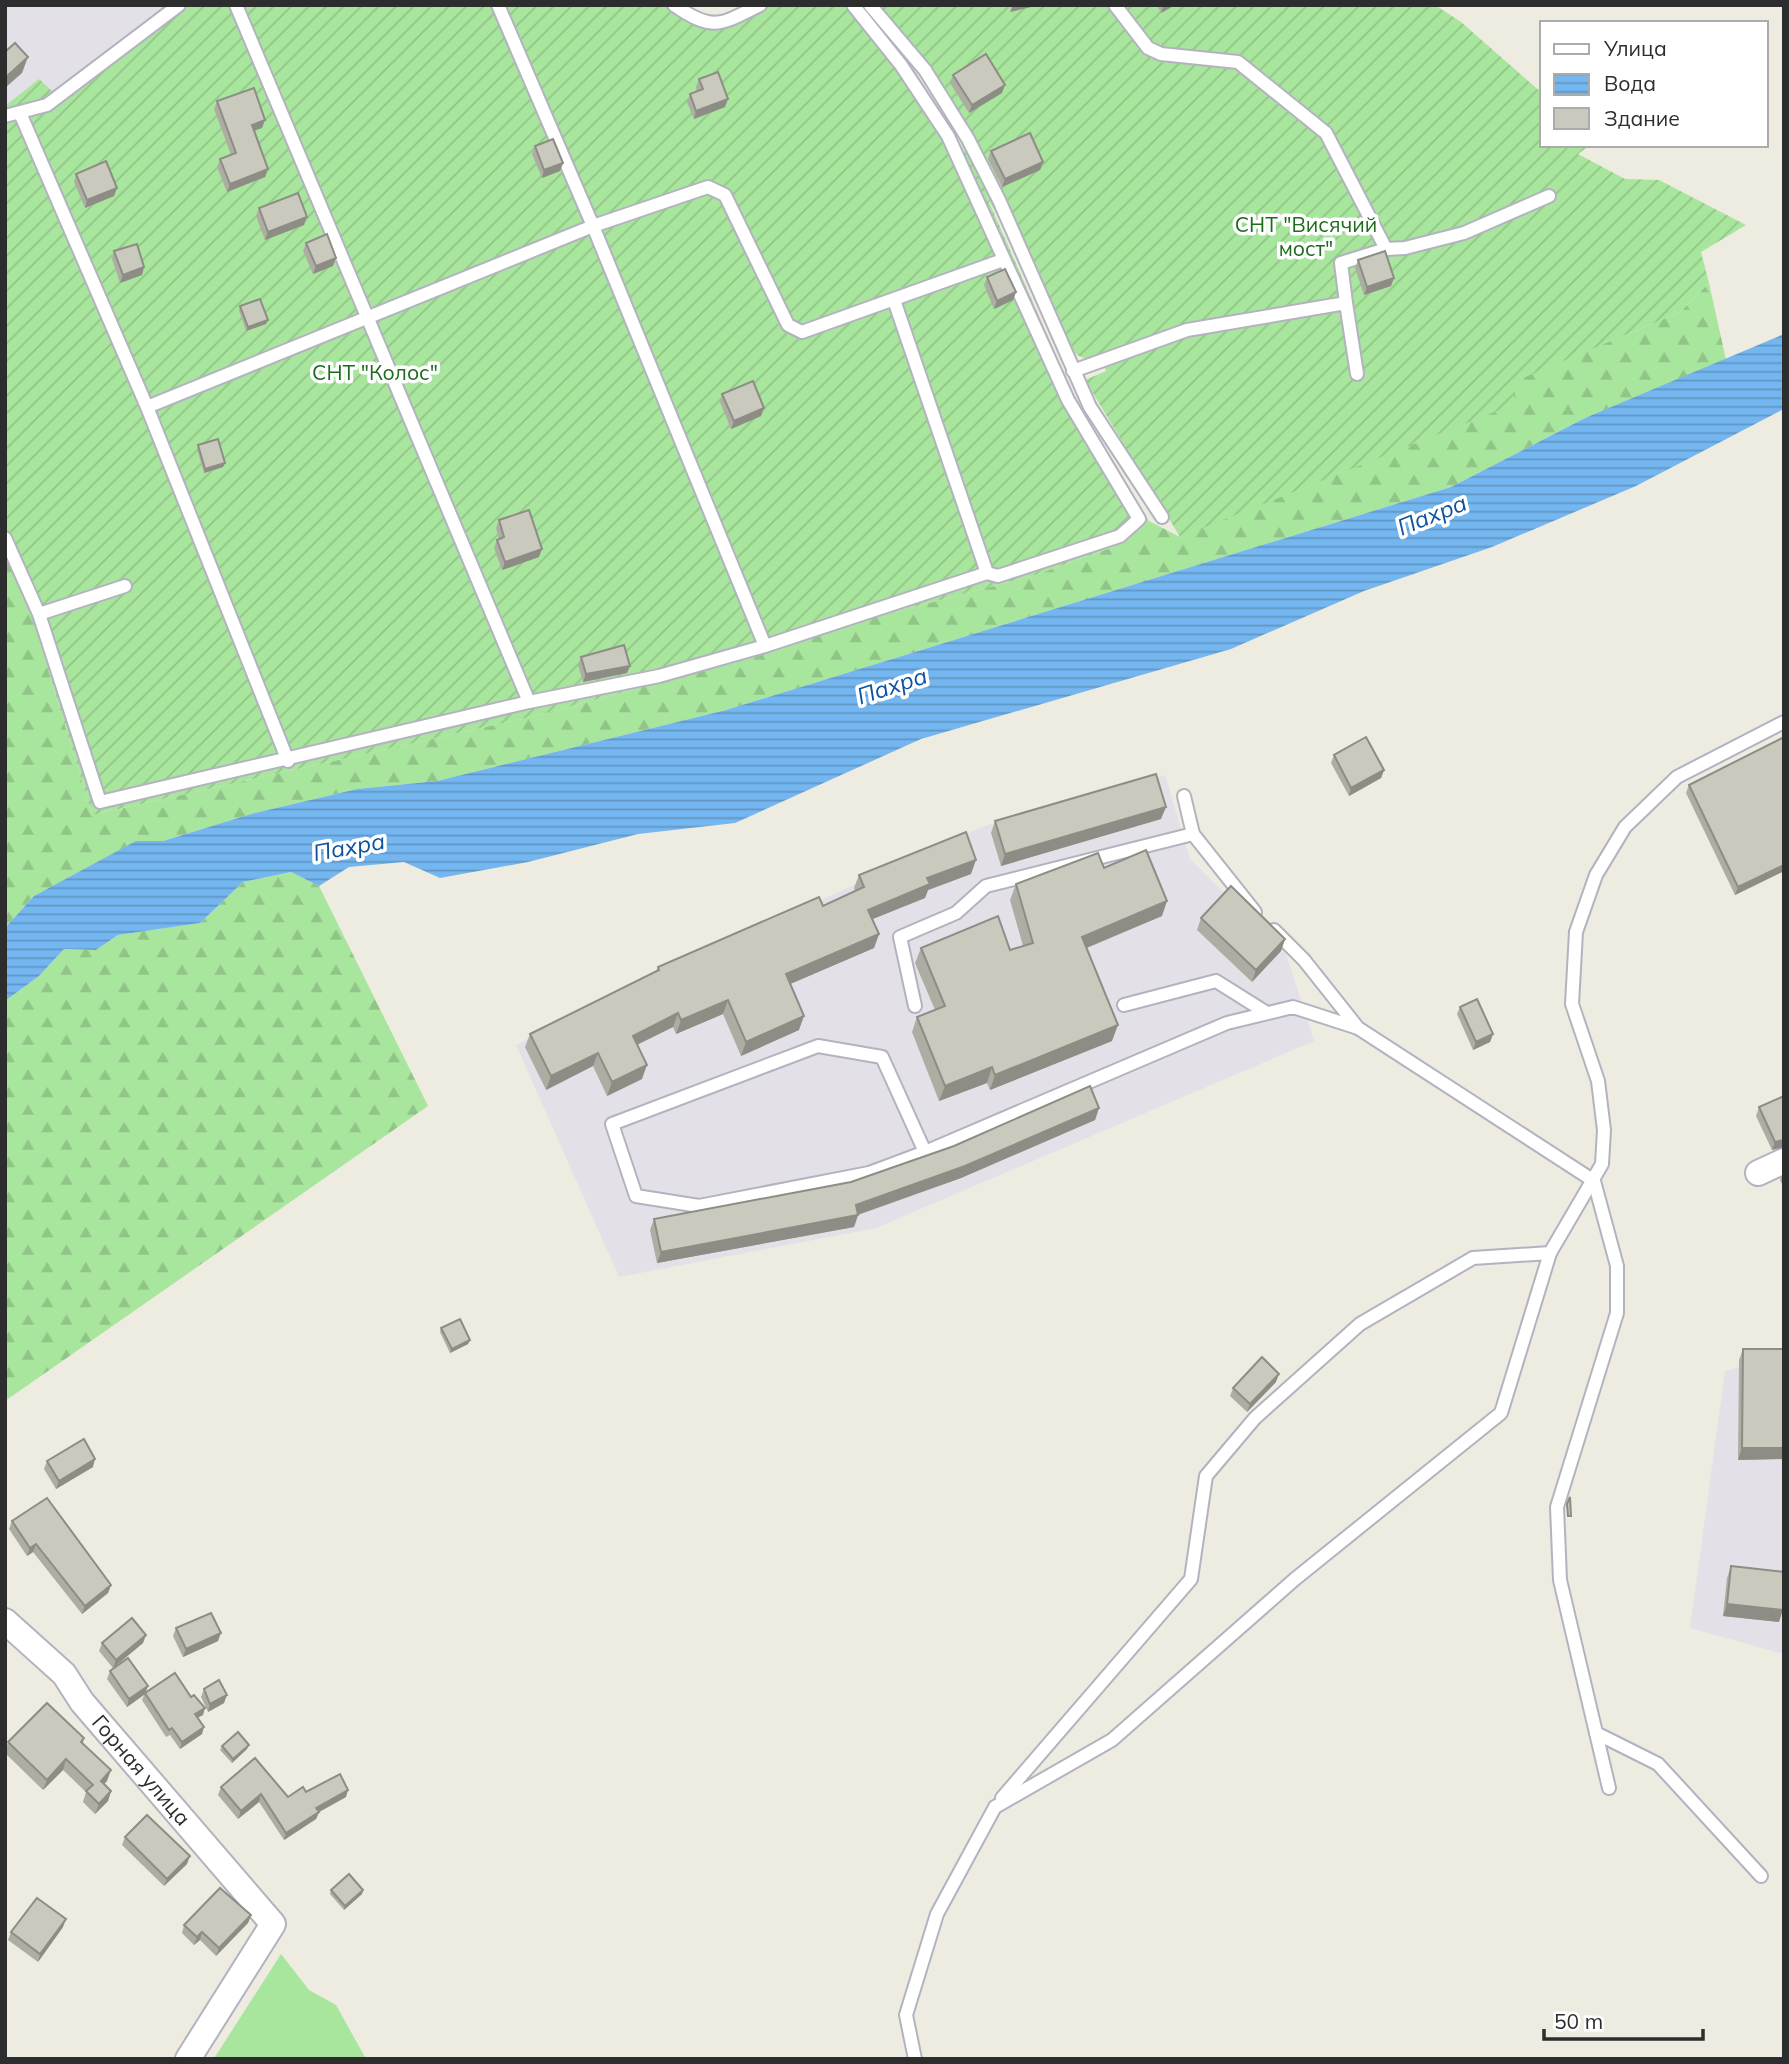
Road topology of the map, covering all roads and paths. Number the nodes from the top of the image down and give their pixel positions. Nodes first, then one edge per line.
1 (179, 5) edge
2 (236, 5) edge
3 (498, 5) edge
4 (674, 5) edge
5 (760, 5) edge
6 (853, 5) edge
7 (870, 5) edge
8 (1115, 5) edge
9 (20, 113) junction
10 (5, 116) edge
11 (1549, 196) dead end
12 (593, 226) junction
13 (1386, 249) junction
14 (1003, 260) junction
15 (894, 300) junction
16 (1346, 303) junction
17 (366, 316) junction
18 (1073, 371) junction
19 (1357, 374) dead end
20 (147, 407) junction
21 (1162, 517) dead end
22 (5, 538) edge
23 (987, 573) junction
24 (125, 586) dead end
25 (39, 614) junction
26 (765, 646) junction
27 (529, 702) junction
28 (1784, 722) edge
29 (288, 761) junction
30 (1184, 796) dead end
31 (1193, 834) junction
32 (1124, 1005) dead end
33 (915, 1006) dead end
34 (1267, 1013) junction
35 (1358, 1028) junction
36 (925, 1152) junction
37 (1784, 1161) edge
38 (1758, 1172) dead end
39 (1594, 1181) junction
40 (1550, 1253) junction
41 (5, 1621) edge
42 (1596, 1733) junction
43 (1609, 1788) dead end
44 (995, 1807) junction
45 (1761, 1876) dead end
46 (188, 2059) edge
47 (915, 2059) edge

1 - 9 lane
2 - 17 lane
3 - 12 lane
4 - 5 lane
6 - 14 lane
7 - 18 lane
8 - 13 lane
9 - 10 lane
9 - 20 lane
11 - 13 lane
12 - 15 lane
12 - 17 lane
12 - 26 lane
13 - 16 lane
14 - 15 lane
14 - 23 lane
15 - 23 lane
16 - 18 lane
16 - 19 lane
17 - 20 lane
17 - 27 lane
18 - 21 lane
20 - 29 lane
22 - 25 lane
23 - 26 lane
24 - 25 lane
25 - 29 lane
26 - 27 lane
27 - 29 lane
28 - 39 lane
30 - 31 lane
31 - 33 lane
31 - 35 lane
32 - 34 lane
34 - 35 lane
34 - 36 lane
35 - 39 lane
36 - 36 lane
37 - 38 street
39 - 40 lane
39 - 42 lane
40 - 44 lane
40 - 44 lane
41 - 46 street, Горная улица
42 - 43 lane
42 - 45 lane
44 - 47 lane

